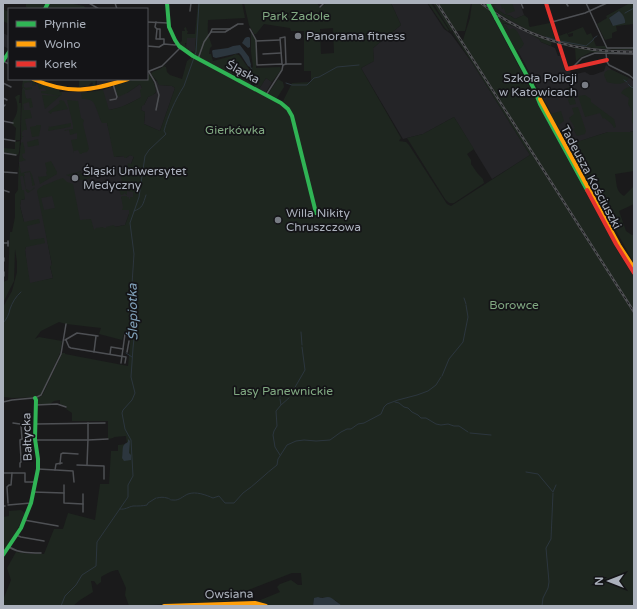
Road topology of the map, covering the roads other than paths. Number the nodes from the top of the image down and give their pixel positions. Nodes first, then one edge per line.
1 (167, 3) edge
2 (191, 3) edge
3 (324, 3) edge
4 (488, 3) edge
5 (521, 3) edge
6 (546, 3) edge
7 (566, 3) edge
8 (586, 3) edge
9 (607, 3) edge
10 (568, 6) dead end
11 (320, 7) dead end
12 (523, 8) dead end
13 (190, 11) dead end
14 (590, 11) junction
15 (148, 22) edge
16 (156, 22) junction
17 (552, 22) junction
18 (168, 23) junction
19 (243, 24) dead end
20 (156, 29) junction
21 (250, 29) dead end
22 (160, 39) junction
23 (280, 40) junction
24 (256, 41) junction
25 (164, 44) junction
26 (177, 44) junction
27 (148, 46) edge
28 (180, 48) junction
29 (634, 48) edge
30 (281, 53) junction
31 (606, 53) junction
32 (263, 54) dead end
33 (634, 54) edge
34 (195, 58) junction
35 (607, 60) junction
36 (301, 64) dead end
37 (284, 65) junction
38 (573, 68) junction
39 (148, 72) edge
40 (634, 78) edge
41 (36, 80) edge
42 (125, 80) edge
43 (3, 83) edge
44 (113, 84) junction
45 (11, 87) dead end
46 (534, 89) junction
47 (266, 95) junction
48 (3, 98) edge
49 (7, 100) dead end
50 (110, 100) dead end
51 (5, 105) dead end
52 (3, 108) edge
53 (156, 110) dead end
54 (3, 121) edge
55 (13, 123) dead end
56 (3, 139) edge
57 (15, 141) dead end
58 (3, 153) edge
59 (16, 155) dead end
60 (3, 171) edge
61 (17, 173) dead end
62 (3, 190) edge
63 (9, 192) dead end
64 (316, 213) dead end
65 (3, 243) edge
66 (8, 243) dead end
67 (634, 268) edge
68 (634, 273) edge
69 (66, 324) dead end
70 (125, 334) dead end
71 (64, 340) junction
72 (124, 342) junction
73 (123, 349) junction
74 (94, 352) junction
75 (127, 352) dead end
76 (110, 354) junction
77 (122, 356) junction
78 (121, 363) dead end
79 (125, 363) dead end
80 (35, 398) junction
81 (3, 402) edge
82 (36, 405) junction
83 (66, 407) dead end
84 (88, 423) junction
85 (105, 423) dead end
86 (13, 424) dead end
87 (36, 424) junction
88 (22, 439) junction
89 (108, 439) dead end
90 (36, 440) junction
91 (88, 440) junction
92 (78, 454) dead end
93 (76, 465) dead end
94 (87, 465) junction
95 (20, 467) dead end
96 (25, 469) dead end
97 (38, 469) junction
98 (55, 470) junction
99 (3, 473) edge
100 (12, 473) junction
101 (26, 473) junction
102 (104, 478) dead end
103 (34, 482) junction
104 (74, 482) dead end
105 (64, 485) dead end
106 (33, 492) junction
107 (64, 493) junction
108 (83, 494) dead end
109 (31, 503) junction
110 (83, 504) junction
111 (83, 512) dead end
112 (24, 520) junction
113 (58, 526) dead end
114 (16, 535) junction
115 (44, 541) dead end
116 (9, 546) junction
117 (41, 553) dead end
118 (3, 555) edge
119 (164, 606) edge
120 (192, 606) edge
121 (266, 606) edge

1 - 18 street, Śląska
2 - 13 street
3 - 11 street
4 - 46 street, Tadeusza Kościuszki, bridge
5 - 12 street
6 - 17 street
7 - 10 street
8 - 14 street
9 - 14 street
14 - 17 street
14 - 29 street
15 - 16 street
16 - 18 street
16 - 20 street
17 - 38 street
18 - 26 street, Śląska
19 - 34 street
20 - 22 street
20 - 22 street
21 - 24 street
22 - 25 street
23 - 24 street
23 - 30 street
23 - 37 street
24 - 37 street
25 - 26 street
25 - 27 street
26 - 28 street, Śląska
28 - 34 street, Śląska
28 - 39 street
30 - 32 street
30 - 37 street
31 - 33 street
31 - 35 street
31 - 38 street
34 - 47 street, Śląska
35 - 38 street
35 - 40 street
36 - 37 street
37 - 47 street
39 - 53 street
41 - 44 street
42 - 44 street
43 - 45 street
44 - 50 street
46 - 67 street, Tadeusza Kościuszki
46 - 68 street, Tadeusza Kościuszki
47 - 64 street, Śląska
48 - 49 street
51 - 52 street
54 - 55 street
56 - 57 street
58 - 59 street
60 - 61 street
62 - 63 street
65 - 66 street
69 - 71 street, Bałtycka
70 - 72 street
71 - 74 street, Bałtycka
71 - 74 street
71 - 80 street, Bałtycka
72 - 73 street
72 - 75 street
73 - 76 street, Bałtycka
73 - 77 street
74 - 76 street, Bałtycka
76 - 77 street, Bałtycka
77 - 78 street
77 - 79 street
80 - 81 street
80 - 82 street, Bałtycka
82 - 83 street
82 - 87 street, Bałtycka
84 - 85 street
84 - 87 street
84 - 91 street
86 - 88 street, Bałtycka
87 - 90 street, Bałtycka
88 - 90 street
88 - 95 street, Bałtycka
89 - 91 street
90 - 91 street
90 - 97 street, Bałtycka
91 - 94 street
92 - 98 street
93 - 94 street
94 - 102 street
96 - 101 street, Bałtycka
97 - 98 street, Bałtycka
97 - 103 street, Bałtycka
98 - 104 street, Bałtycka
99 - 100 street, Bałtycka
100 - 101 street, Bałtycka
100 - 109 street, Bałtycka
101 - 103 street, Bałtycka
103 - 106 street, Bałtycka
105 - 107 street
106 - 107 street
106 - 109 street, Bałtycka
107 - 110 street
108 - 110 street
109 - 112 street, Bałtycka
110 - 111 street
112 - 113 street
112 - 114 street, Bałtycka
114 - 115 street
114 - 116 street, Bałtycka
116 - 117 street
116 - 118 street, Bałtycka
119 - 120 street, Owsiana
120 - 121 street, Owsiana

